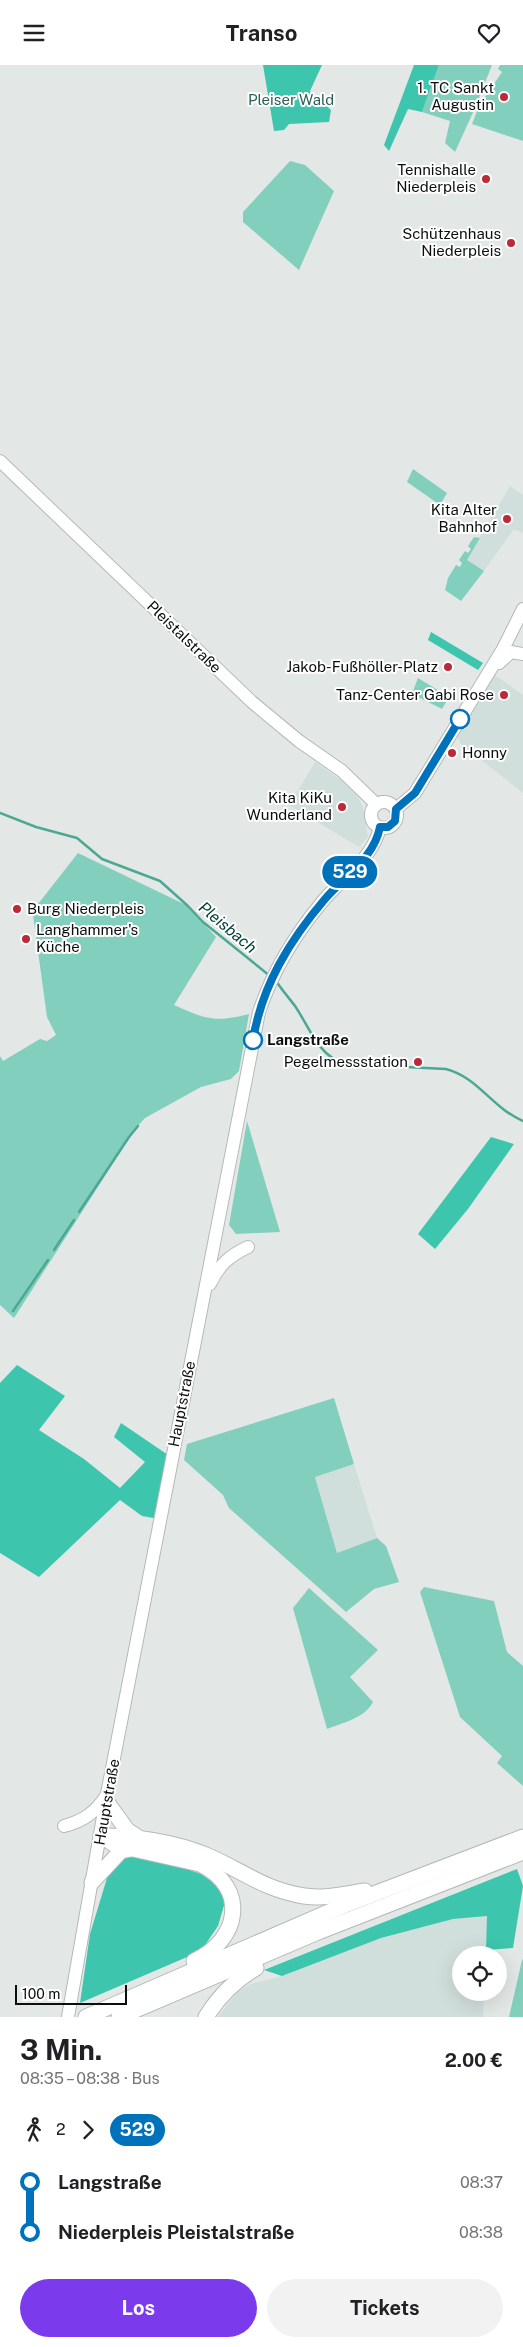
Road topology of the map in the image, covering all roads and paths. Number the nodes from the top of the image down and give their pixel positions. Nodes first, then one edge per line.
1 (0, 461) edge
2 (523, 609) edge
3 (523, 654) edge
4 (487, 676) junction
5 (376, 804) junction
6 (396, 809) junction
7 (380, 827) junction
8 (248, 1247) dead end
9 (202, 1300) junction
10 (107, 1797) junction
11 (64, 1827) dead end
12 (101, 1836) junction
13 (523, 1837) edge
14 (135, 1843) junction
15 (523, 1853) edge
16 (92, 1881) junction
17 (396, 1886) junction
18 (318, 1932) junction
19 (146, 1990) junction
20 (68, 2013) edge
21 (86, 2017) edge
22 (119, 2017) edge
23 (206, 2017) edge

1 - 5 main road, Pleistalstraße
2 - 4 main road
3 - 4 main road
4 - 6 main road
5 - 6 main road
5 - 7 main road
6 - 7 main road
7 - 9 main road, Hauptstraße
8 - 9 main road
9 - 10 main road, Hauptstraße
10 - 11 main road
10 - 12 main road, Hauptstraße
10 - 14 highway
12 - 14 highway
12 - 16 main road, Hauptstraße
13 - 17 highway
14 - 16 highway
14 - 17 highway
14 - 19 highway
15 - 18 highway
16 - 20 main road, Hauptstraße
17 - 19 highway
18 - 22 highway
18 - 23 highway
19 - 21 highway

